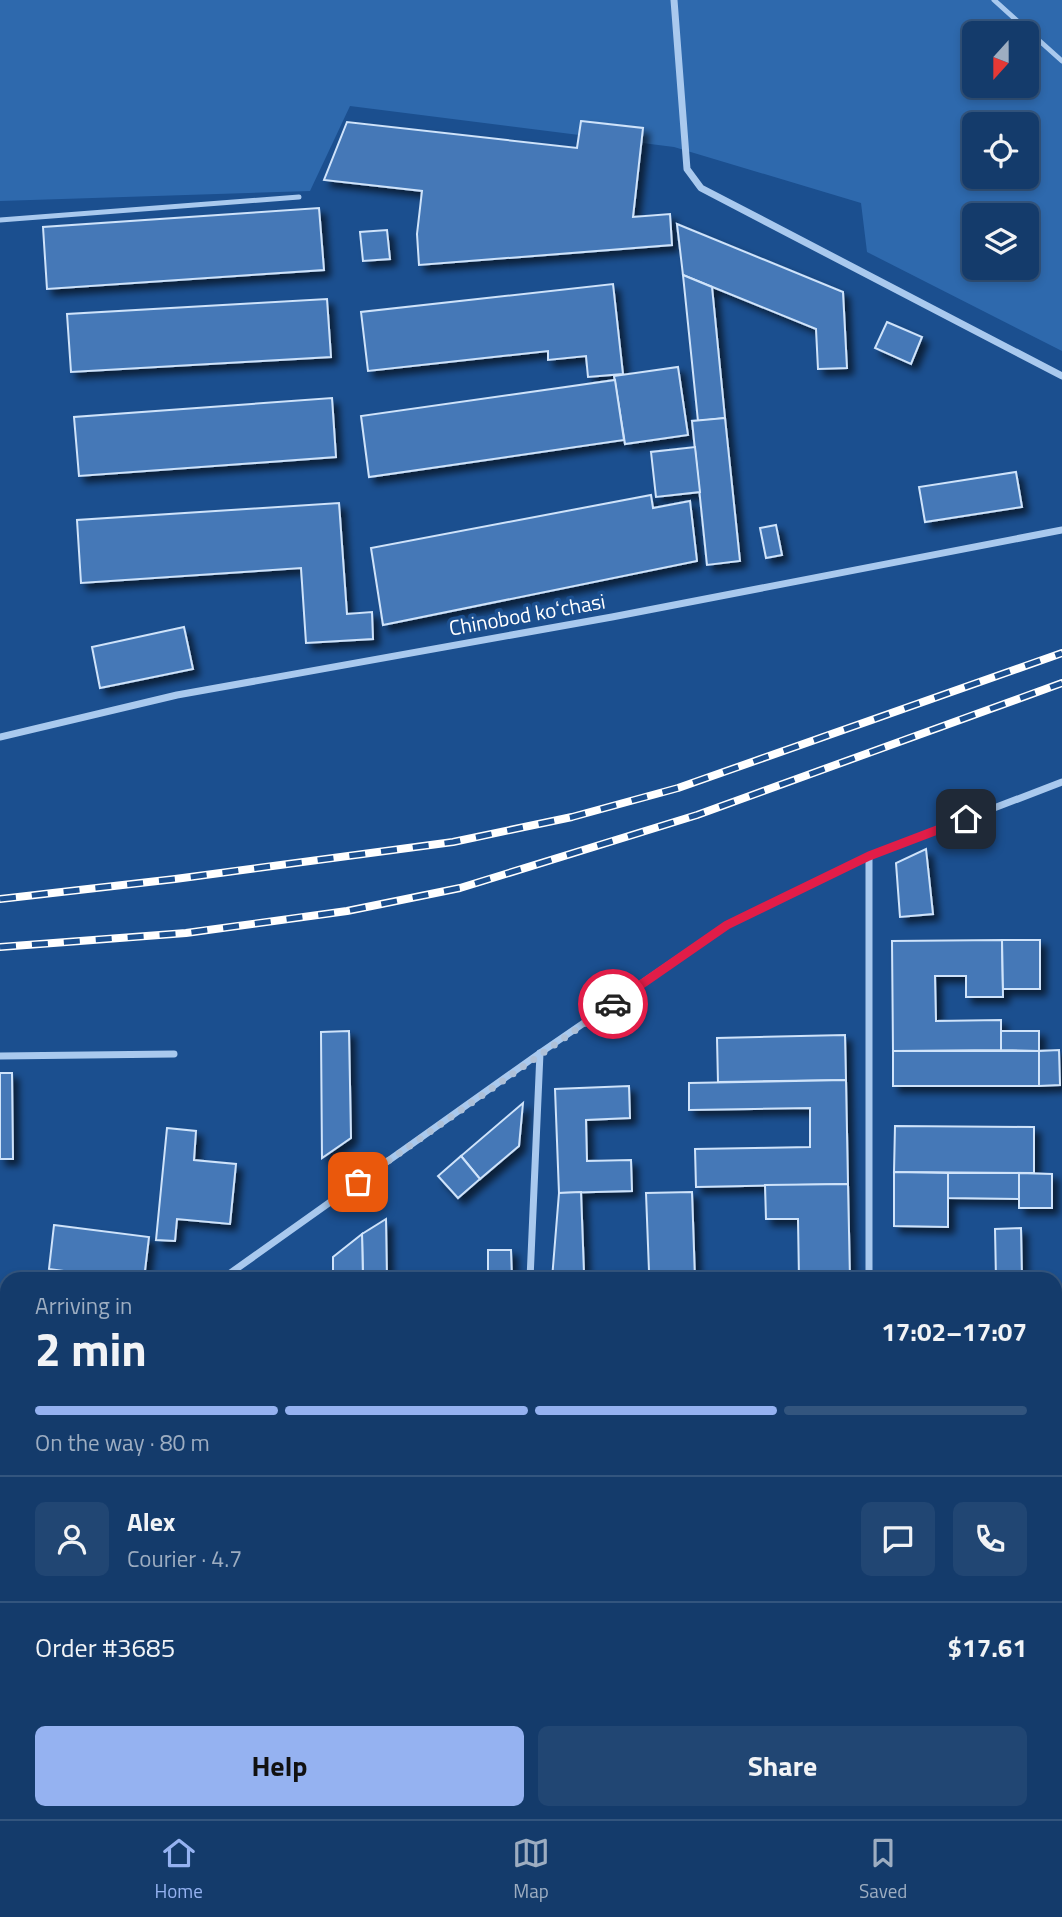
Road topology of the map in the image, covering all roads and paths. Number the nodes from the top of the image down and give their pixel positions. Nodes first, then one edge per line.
1 (674, 0) edge
2 (994, 0) edge
3 (1062, 61) edge
4 (299, 197) dead end
5 (0, 220) edge
6 (1062, 376) edge
7 (1062, 530) edge
8 (0, 737) edge
9 (1062, 782) edge
10 (869, 856) junction
11 (174, 1054) dead end
12 (540, 1054) junction
13 (0, 1056) edge
14 (232, 1272) edge
15 (530, 1272) edge
16 (869, 1272) edge

1 - 6 street
2 - 3 lane
4 - 5 lane
7 - 8 street, Chinobod koʻchasi
9 - 10 street
10 - 12 street
10 - 16 street
11 - 13 street
12 - 14 street
12 - 15 street

